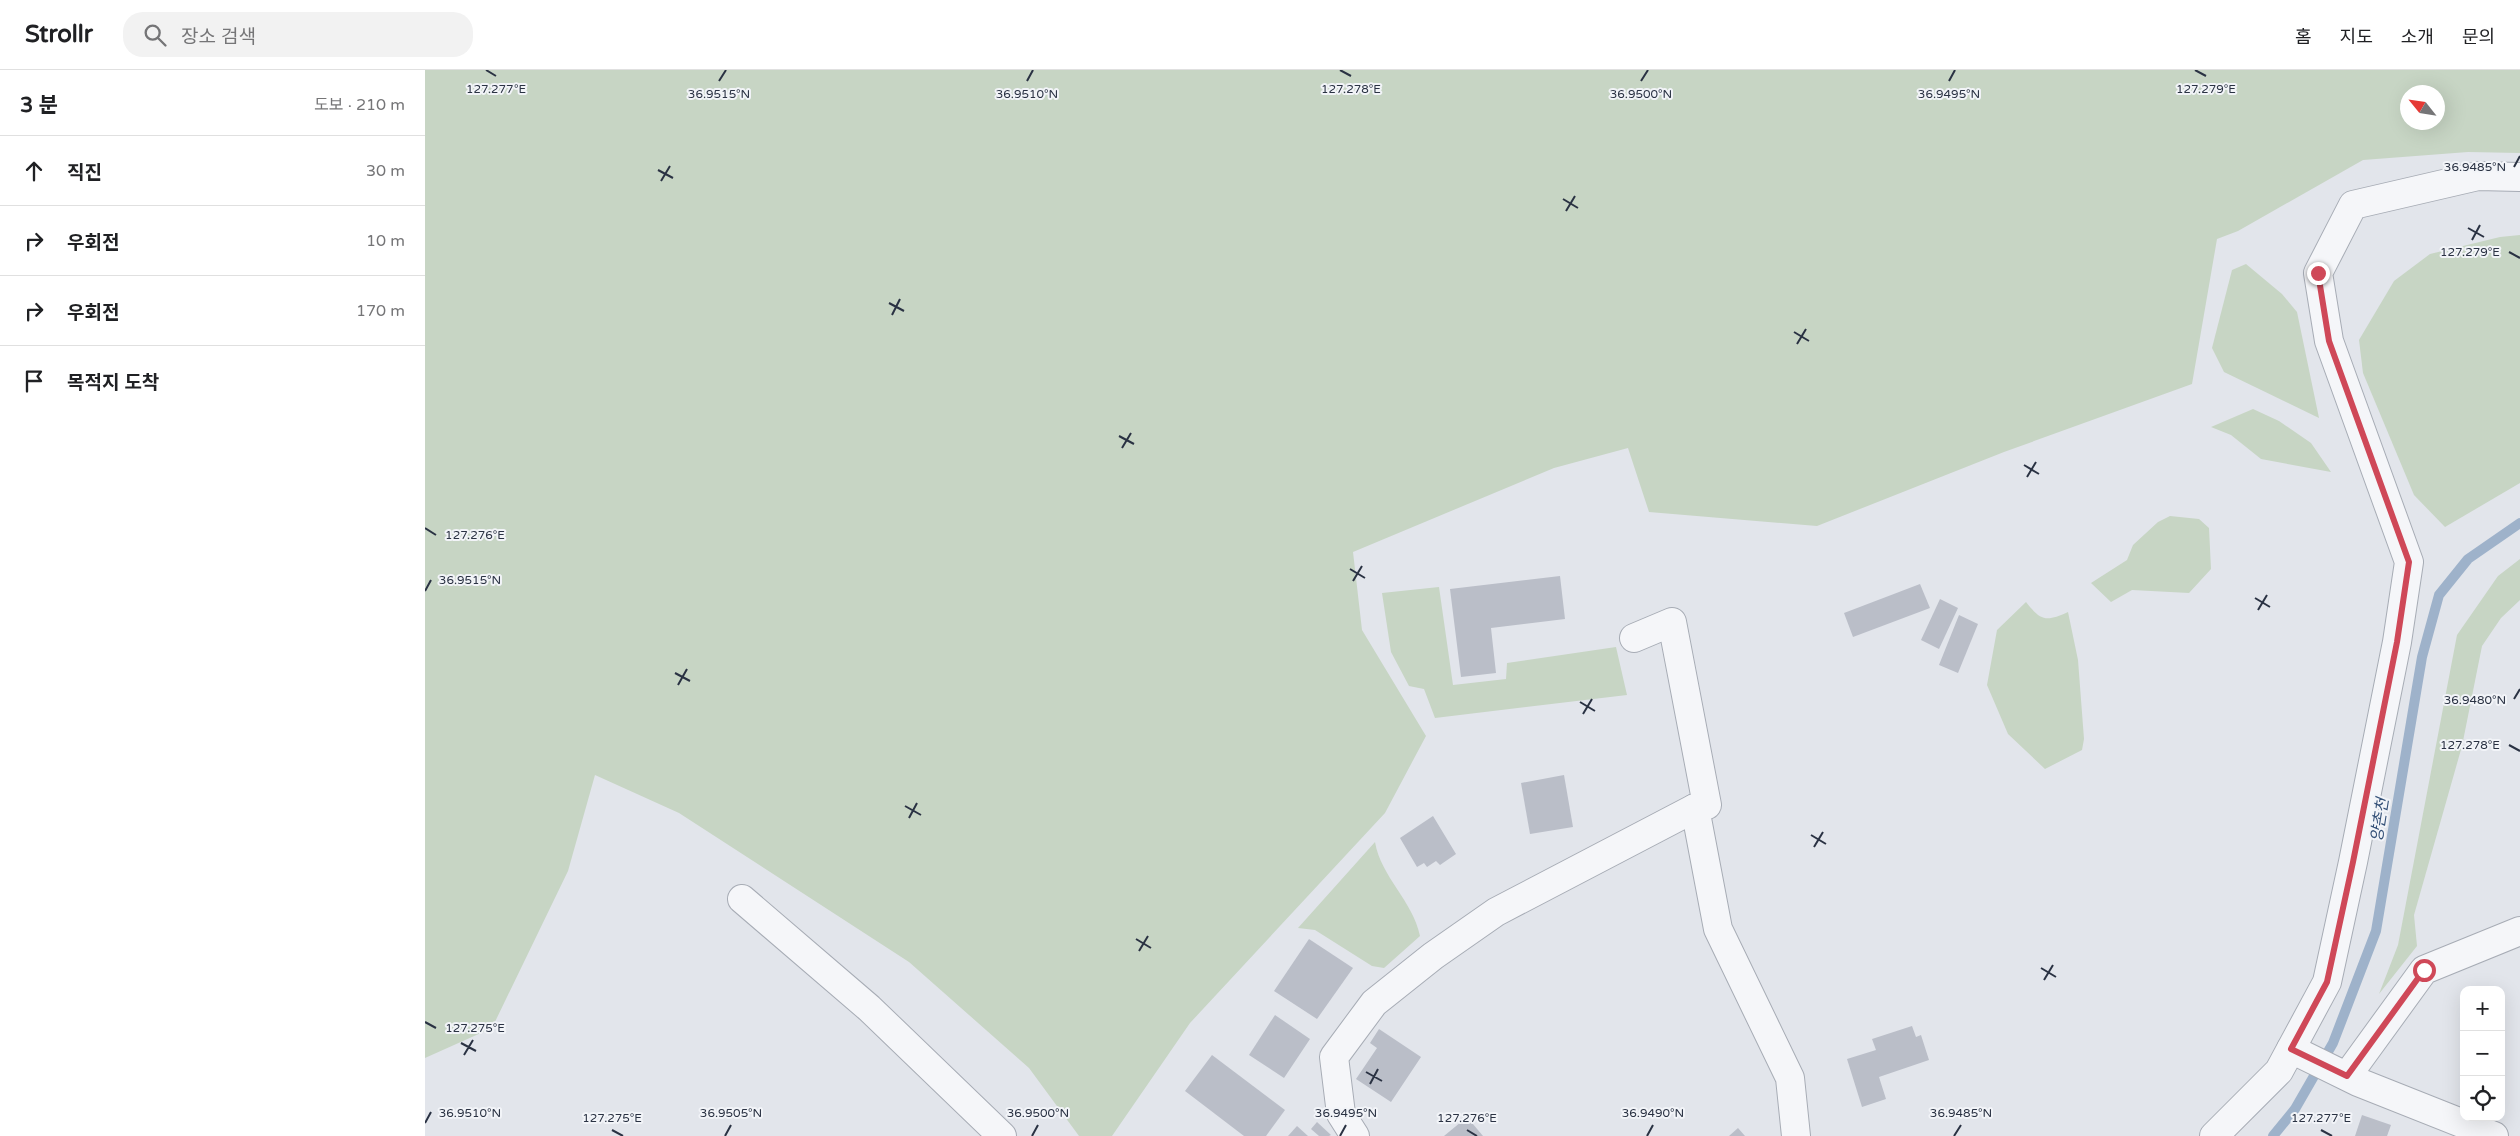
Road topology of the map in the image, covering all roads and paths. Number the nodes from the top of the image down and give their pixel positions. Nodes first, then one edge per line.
1 (2520, 176) edge
2 (1634, 638) dead end
3 (1695, 808) junction
4 (742, 899) dead end
5 (2520, 931) edge
6 (2296, 1052) junction
7 (2343, 1075) junction
8 (1003, 1136) edge
9 (1355, 1136) edge
10 (1796, 1136) edge
11 (2214, 1136) edge
12 (2494, 1136) edge

1 - 6 street
2 - 3 street
3 - 9 street
3 - 10 street
4 - 8 street
5 - 7 street
6 - 7 street
6 - 11 street
7 - 12 street

